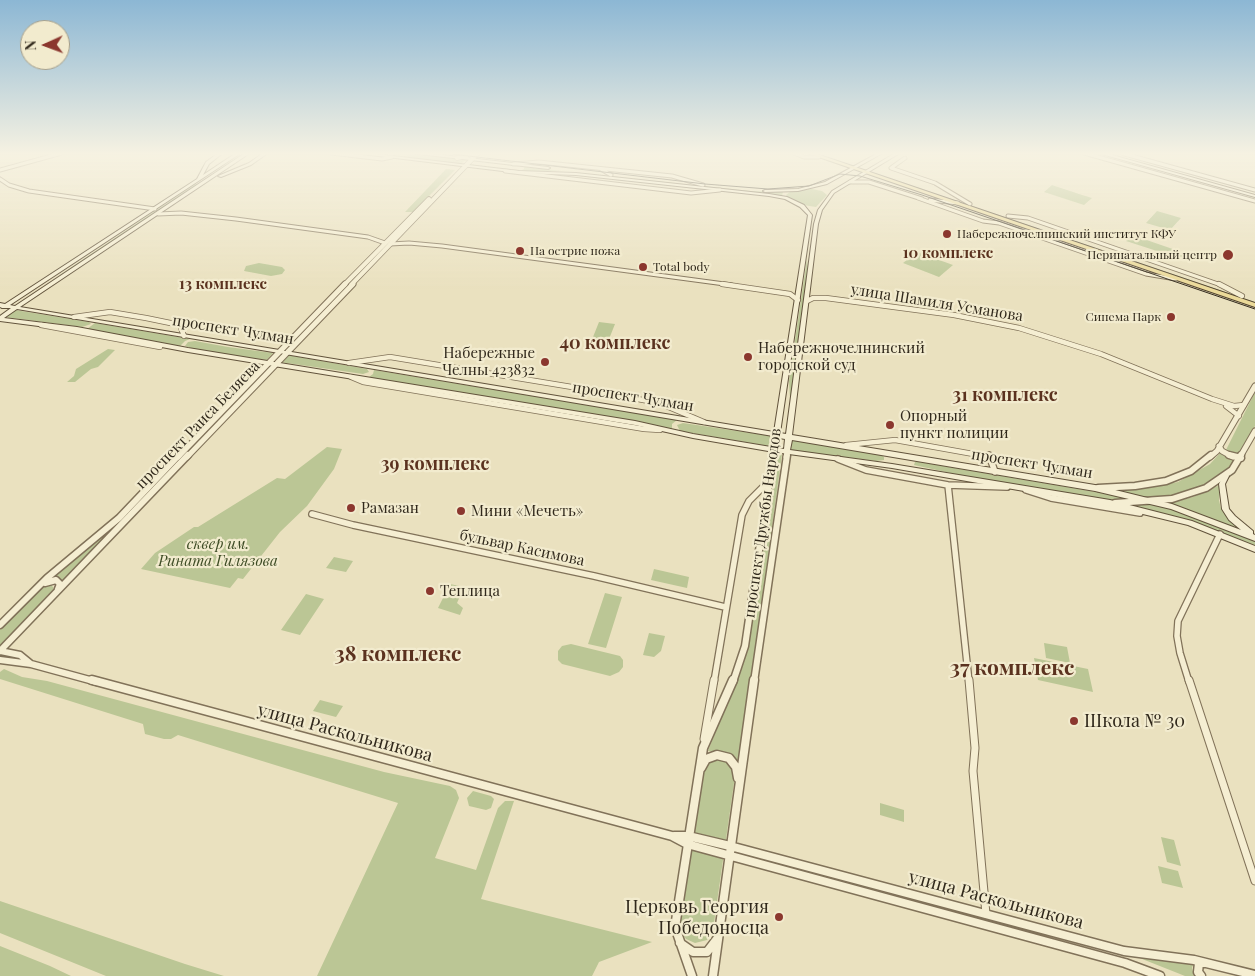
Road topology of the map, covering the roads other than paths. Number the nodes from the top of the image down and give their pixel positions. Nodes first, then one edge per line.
1 (78, 199) edge
2 (173, 199) edge
3 (179, 199) edge
4 (430, 199) edge
5 (433, 199) edge
6 (787, 199) edge
7 (826, 199) edge
8 (920, 199) edge
9 (922, 199) edge
10 (943, 199) edge
11 (953, 199) edge
12 (961, 199) edge
13 (958, 204) junction
14 (970, 204) junction
15 (802, 206) junction
16 (168, 207) junction
17 (816, 207) junction
18 (157, 211) junction
19 (181, 213) junction
20 (1015, 223) junction
21 (404, 224) junction
22 (410, 224) junction
23 (1028, 233) junction
24 (368, 237) junction
25 (391, 237) junction
26 (397, 238) junction
27 (385, 243) junction
28 (409, 243) junction
29 (390, 244) junction
30 (804, 259) junction
31 (371, 261) junction
32 (62, 270) junction
33 (71, 271) junction
34 (810, 274) junction
35 (1180, 280) junction
36 (800, 289) junction
37 (773, 291) junction
38 (808, 291) junction
39 (826, 298) junction
40 (798, 300) junction
41 (1255, 300) edge
42 (807, 301) junction
43 (1255, 305) edge
44 (3, 306) edge
45 (15, 308) junction
46 (0, 310) edge
47 (0, 318) edge
48 (73, 318) junction
49 (93, 321) junction
50 (40, 325) junction
51 (77, 329) junction
52 (184, 336) junction
53 (198, 339) junction
54 (183, 349) junction
55 (278, 352) junction
56 (286, 353) junction
57 (268, 362) junction
58 (276, 363) junction
59 (346, 363) junction
60 (369, 368) junction
61 (341, 374) junction
62 (358, 376) junction
63 (245, 385) junction
64 (1255, 386) edge
65 (253, 388) junction
66 (784, 396) junction
67 (794, 399) junction
68 (1212, 399) junction
69 (1244, 406) junction
70 (1239, 416) junction
71 (685, 420) junction
72 (709, 424) junction
73 (665, 430) junction
74 (1255, 431) edge
75 (679, 433) junction
76 (776, 435) junction
77 (789, 437) junction
78 (842, 446) junction
79 (1219, 446) junction
80 (774, 450) junction
81 (787, 452) junction
82 (881, 453) junction
83 (1241, 458) junction
84 (916, 459) junction
85 (838, 460) junction
86 (880, 464) junction
87 (917, 470) junction
88 (995, 472) junction
89 (1226, 476) junction
90 (770, 481) junction
91 (948, 484) junction
92 (1014, 488) junction
93 (1095, 488) junction
94 (1026, 489) junction
95 (1155, 502) junction
96 (1110, 503) junction
97 (1148, 512) junction
98 (312, 514) dead end
99 (104, 531) junction
100 (1220, 534) junction
101 (111, 535) junction
102 (1255, 537) edge
103 (1255, 549) edge
104 (37, 588) junction
105 (56, 593) junction
106 (725, 607) junction
107 (0, 625) edge
108 (0, 651) edge
109 (0, 660) edge
110 (31, 664) junction
111 (703, 748) junction
112 (698, 772) junction
113 (738, 782) junction
114 (688, 840) junction
115 (730, 846) junction
116 (729, 856) junction
117 (1255, 881) edge
118 (986, 914) junction
119 (718, 937) junction
120 (680, 943) junction
121 (1206, 962) junction
122 (1255, 975) edge
123 (692, 976) edge
124 (714, 976) edge
125 (1160, 976) edge
126 (1201, 976) edge

1 - 18 street
2 - 18 main road
3 - 16 main road
4 - 21 street, проспект Раиса Беляева
5 - 22 street, проспект Раиса Беляева
6 - 15 main road
7 - 17 main road, проспект Дружбы Народов
8 - 23 street
9 - 13 street
10 - 13 main road
11 - 14 main road
12 - 14 street
13 - 20 main road
14 - 41 main road
15 - 17 main road
15 - 30 main road, проспект Дружбы Народов
16 - 18 main road
16 - 19 street
17 - 34 main road, проспект Дружбы Народов
18 - 19 street
18 - 32 main road
18 - 33 main road
19 - 24 street
20 - 23 street
20 - 35 main road
21 - 22 street
21 - 25 street, проспект Раиса Беляева
22 - 26 street, проспект Раиса Беляева
23 - 35 street
24 - 25 street
24 - 27 street
25 - 27 street, проспект Раиса Беляева
26 - 28 street
26 - 29 street, проспект Раиса Беляева
27 - 31 street, проспект Раиса Беляева
28 - 29 street
28 - 37 street
29 - 31 street, проспект Раиса Беляева
30 - 34 main road
30 - 36 main road, проспект Дружбы Народов
31 - 55 street, проспект Раиса Беляева
31 - 56 street, проспект Раиса Беляева
32 - 33 main road
32 - 44 main road
33 - 45 main road
34 - 38 main road, проспект Дружбы Народов
35 - 43 main road
36 - 37 street
36 - 40 main road, проспект Дружбы Народов
37 - 40 street
38 - 39 street, улица Шамиля Усманова
38 - 42 main road, проспект Дружбы Народов
39 - 42 street, улица Шамиля Усманова
39 - 68 street, улица Шамиля Усманова
40 - 66 main road, проспект Дружбы Народов
42 - 67 main road, проспект Дружбы Народов
44 - 45 main road, проспект Чулман
44 - 46 main road
45 - 47 main road
45 - 48 main road, проспект Чулман
47 - 50 main road, проспект Чулман
48 - 49 main road, проспект Чулман
48 - 52 street
49 - 51 main road
49 - 52 main road, проспект Чулман
50 - 51 main road, проспект Чулман
50 - 54 street
51 - 54 main road, проспект Чулман
52 - 53 main road, проспект Чулман
53 - 54 main road
53 - 55 main road, проспект Чулман
54 - 57 main road, проспект Чулман
55 - 56 main road, проспект Чулман
55 - 57 street, проспект Раиса Беляева
56 - 58 street, проспект Раиса Беляева
56 - 59 main road, проспект Чулман
57 - 58 main road, проспект Чулман
57 - 63 street, проспект Раиса Беляева
58 - 61 main road, проспект Чулман
58 - 65 street, проспект Раиса Беляева
59 - 60 main road, проспект Чулман
59 - 72 street
60 - 62 main road
60 - 71 main road, проспект Чулман
61 - 62 main road, проспект Чулман
61 - 73 street
62 - 73 main road, проспект Чулман
63 - 65 street
63 - 99 street, проспект Раиса Беляева
64 - 69 street
65 - 101 street, проспект Раиса Беляева
66 - 67 main road
66 - 76 main road, проспект Дружбы Народов
67 - 77 main road, проспект Дружбы Народов
68 - 69 street, улица Шамиля Усманова
68 - 70 street, улица Шамиля Усманова
69 - 70 street
70 - 79 street
71 - 72 main road, проспект Чулман
71 - 75 main road
72 - 76 main road, проспект Чулман
73 - 75 main road, проспект Чулман
74 - 83 street
75 - 80 main road, проспект Чулман
76 - 77 main road, проспект Чулман
76 - 80 main road, проспект Дружбы Народов
77 - 78 main road, проспект Чулман
77 - 81 main road, проспект Дружбы Народов
78 - 82 main road, проспект Чулман
78 - 88 street
79 - 83 street
79 - 93 street
80 - 81 main road, проспект Чулман
80 - 90 street, проспект Дружбы Народов
81 - 85 main road, проспект Чулман
81 - 113 street, проспект Дружбы Народов
82 - 84 main road, проспект Чулман
82 - 86 main road
83 - 89 street
84 - 87 main road
84 - 88 main road, проспект Чулман
85 - 86 main road, проспект Чулман
85 - 91 street
86 - 87 main road, проспект Чулман
87 - 92 main road, проспект Чулман
88 - 93 main road, проспект Чулман
89 - 95 street
89 - 102 main road
90 - 106 street
90 - 111 street, проспект Дружбы Народов
91 - 92 street
91 - 118 street
92 - 94 main road, проспект Чулман
93 - 95 main road, проспект Чулман
94 - 96 main road, проспект Чулман
94 - 97 street
95 - 96 street
95 - 102 main road, проспект Чулман
96 - 97 main road, проспект Чулман
97 - 100 main road, проспект Чулман
98 - 106 street, бульвар Касимова
99 - 101 street
99 - 104 street, проспект Раиса Беляева
100 - 103 main road, проспект Чулман
100 - 117 street
101 - 105 street, проспект Раиса Беляева
104 - 105 street
104 - 107 street, проспект Раиса Беляева
105 - 108 street, проспект Раиса Беляева
106 - 111 street
108 - 110 street, улица Раскольникова
109 - 110 street, улица Раскольникова
110 - 114 street, улица Раскольникова
111 - 112 street, проспект Дружбы Народов
112 - 113 street
112 - 114 street, проспект Дружбы Народов
113 - 115 street, проспект Дружбы Народов
114 - 115 street, улица Раскольникова
114 - 116 street, улица Раскольникова
114 - 120 street, проспект Дружбы Народов
115 - 116 street, проспект Дружбы Народов
115 - 118 street, улица Раскольникова
116 - 119 street, проспект Дружбы Народов
116 - 125 street, улица Раскольникова
118 - 121 street, улица Раскольникова
119 - 120 street
119 - 124 street, проспект Дружбы Народов
120 - 123 street
121 - 122 street, улица Раскольникова
121 - 126 street

